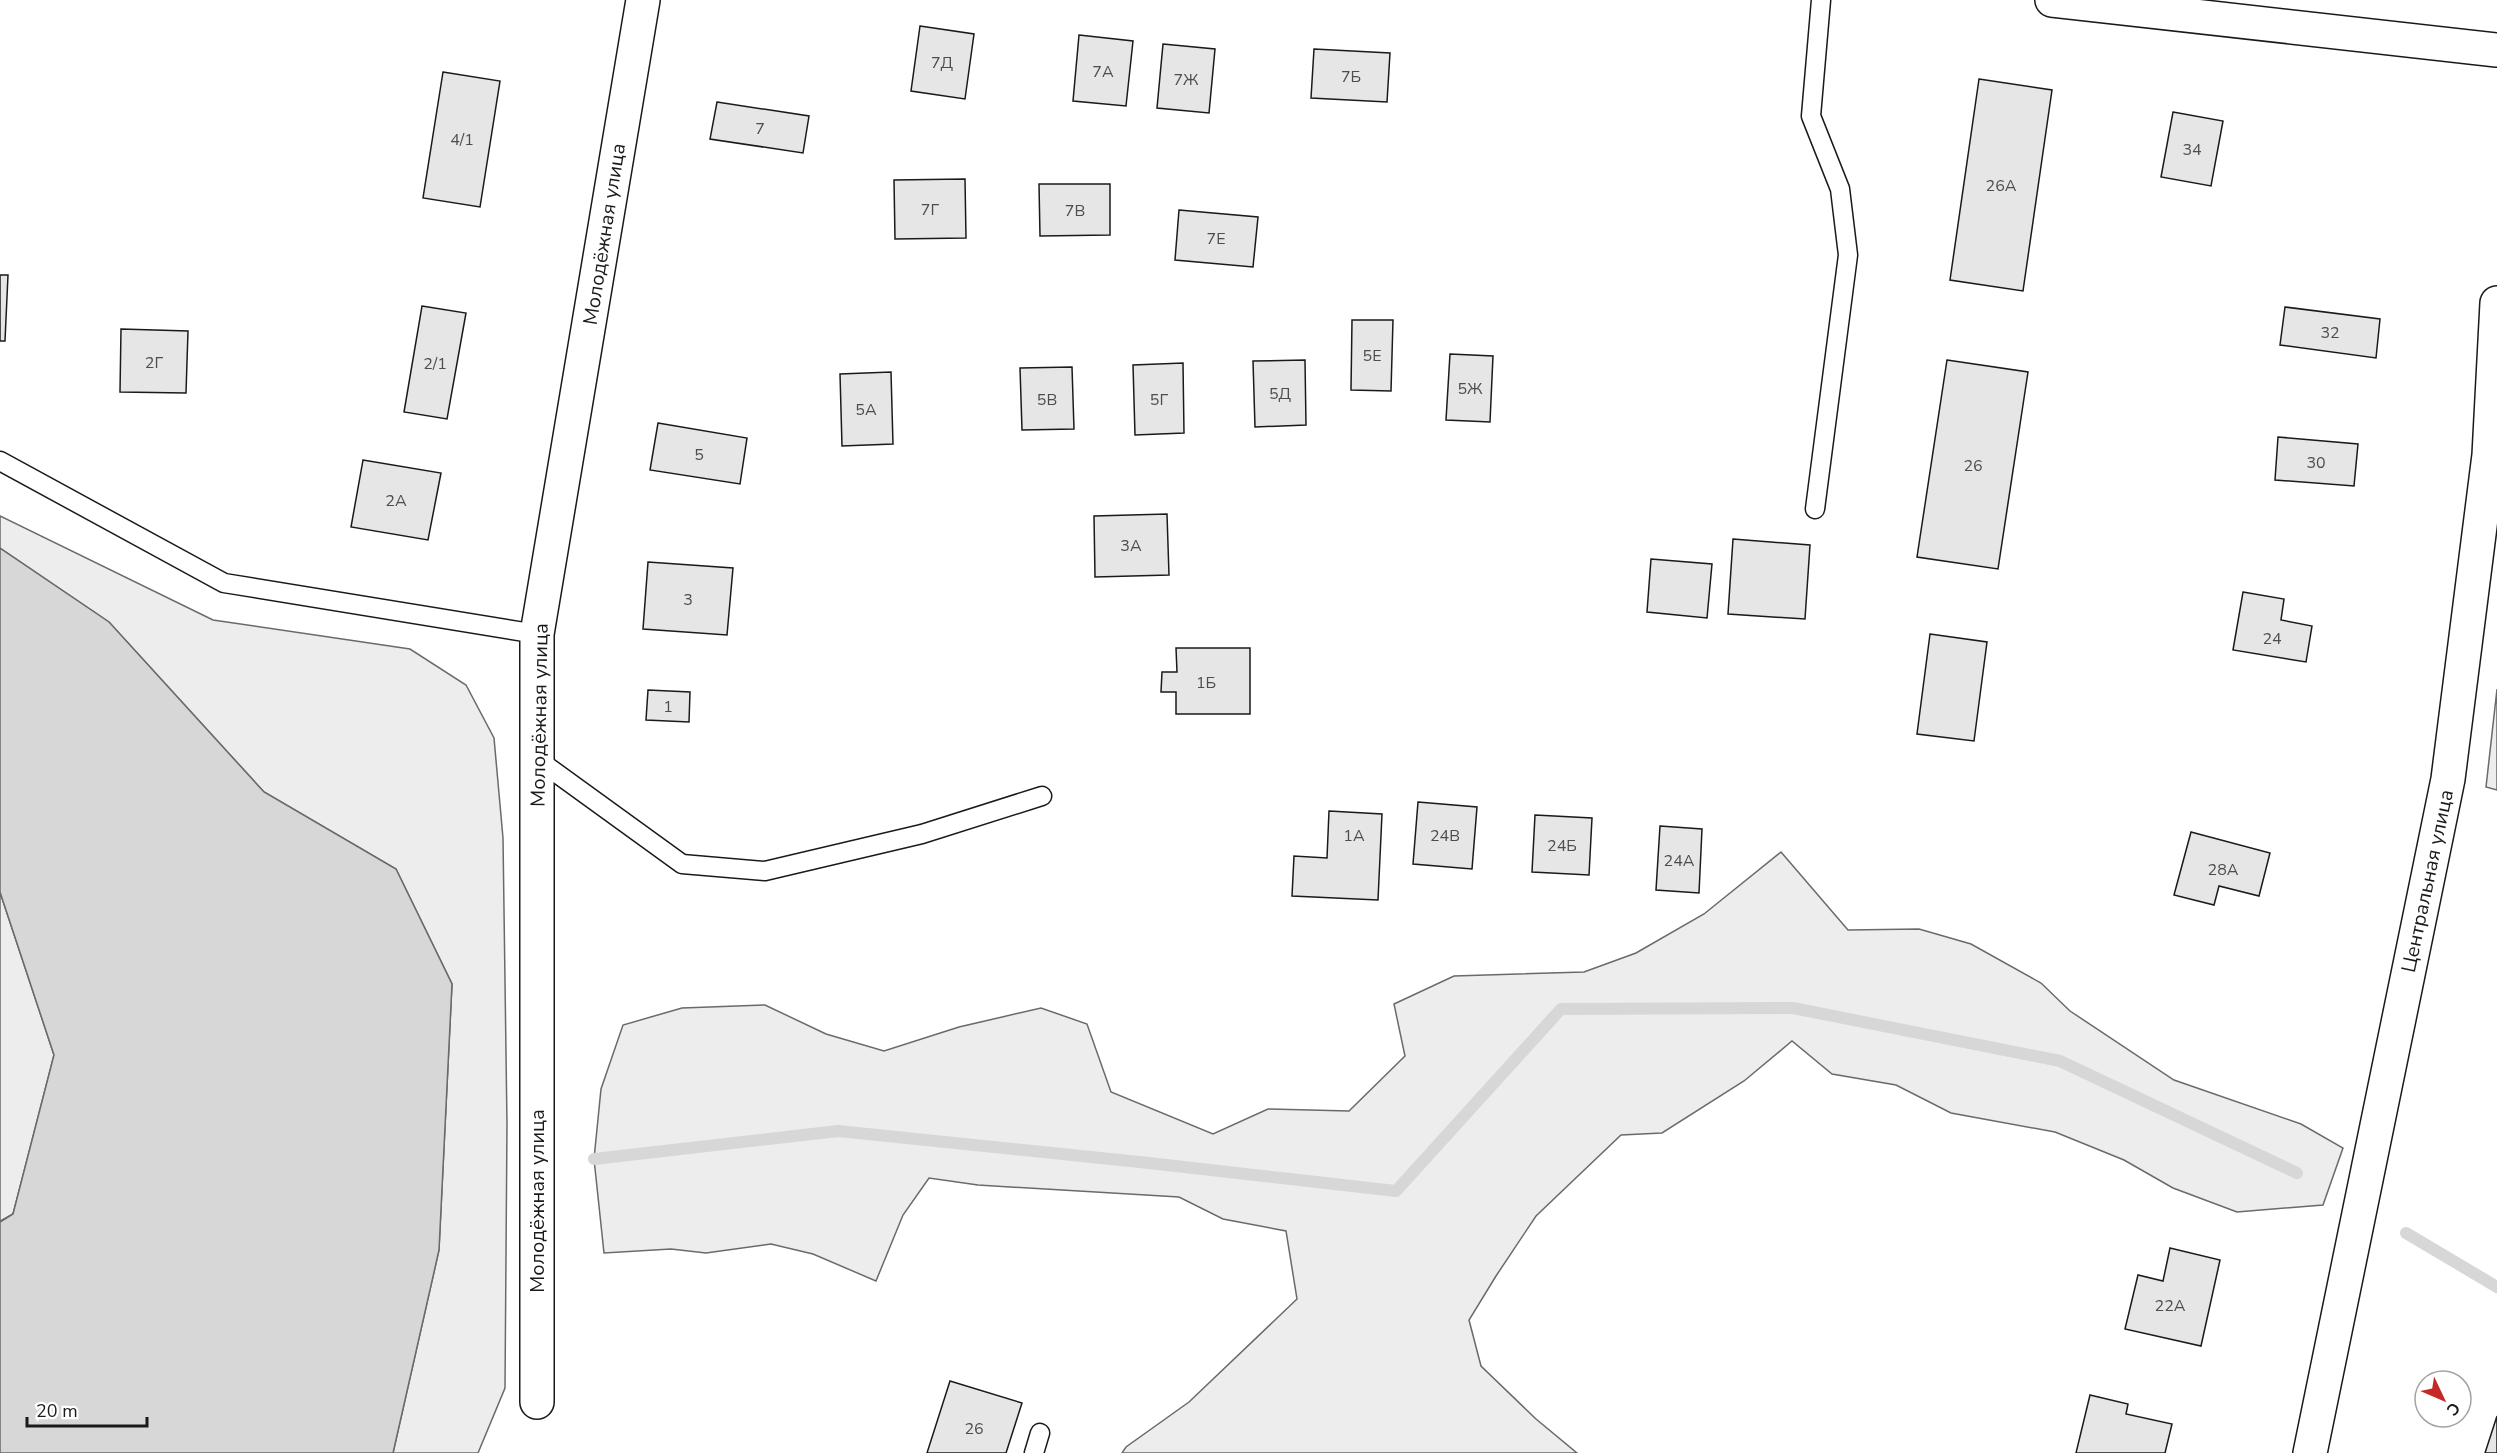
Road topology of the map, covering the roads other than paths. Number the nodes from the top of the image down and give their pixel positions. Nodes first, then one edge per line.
1 (642, 0) edge
2 (1821, 0) edge
3 (2052, 0) edge
4 (2497, 50) edge
5 (2496, 315) edge
6 (0, 461) edge
7 (1815, 509) dead end
8 (537, 634) junction
9 (537, 759) junction
10 (1042, 796) dead end
11 (537, 1402) dead end
12 (1040, 1433) dead end
13 (1034, 1453) edge
14 (2310, 1453) edge

1 - 8 street, Молодёжная улица
2 - 7 lane
3 - 4 street
5 - 14 street, Центральная улица
6 - 8 lane
8 - 9 street, Молодёжная улица
9 - 10 lane
9 - 11 street, Молодёжная улица
12 - 13 lane

